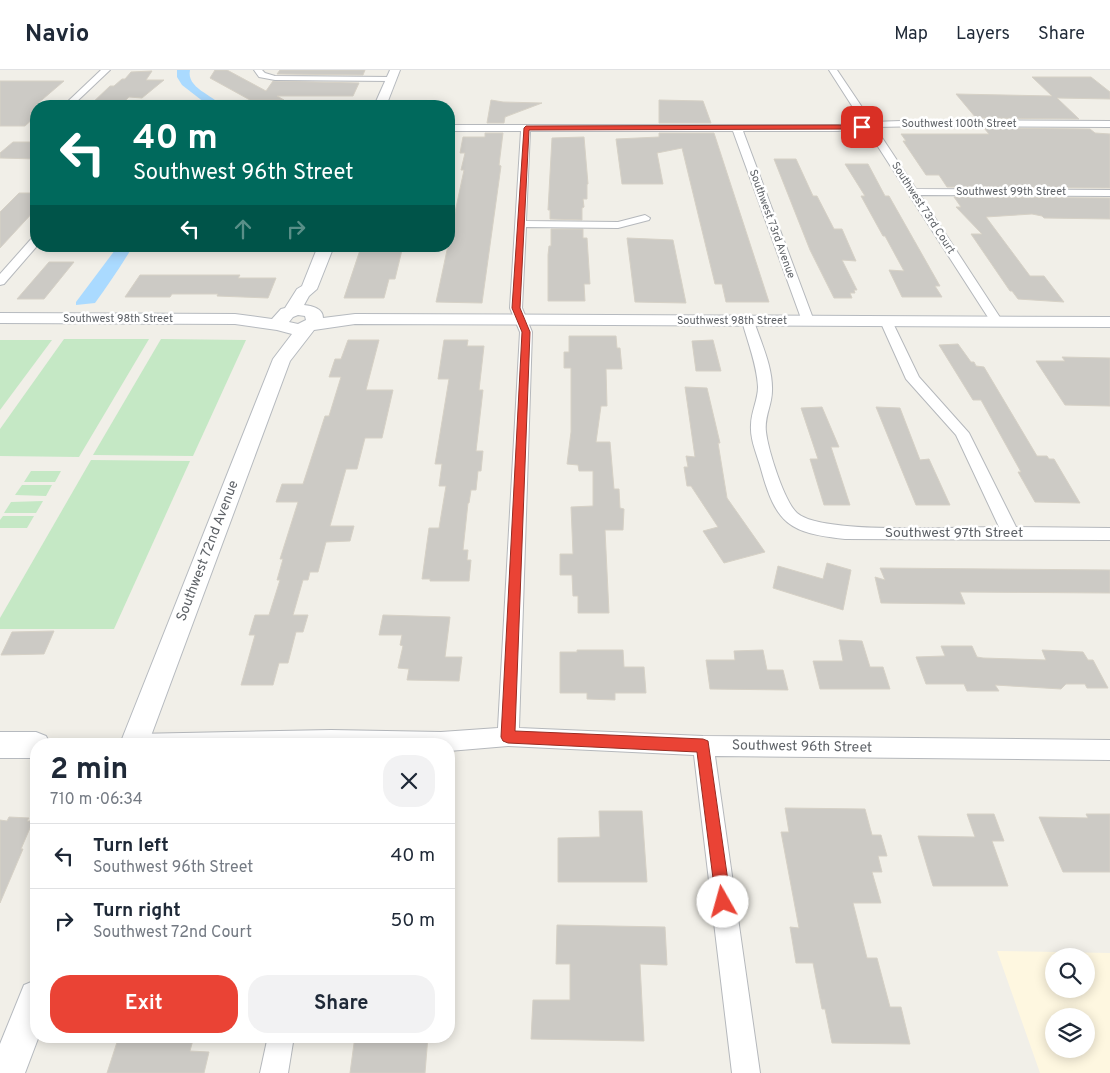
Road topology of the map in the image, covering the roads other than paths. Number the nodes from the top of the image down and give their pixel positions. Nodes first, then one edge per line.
1 (106, 70) edge
2 (833, 70) edge
3 (258, 72) edge
4 (393, 74) edge
5 (74, 100) edge
6 (382, 100) edge
7 (1110, 124) edge
8 (870, 126) junction
9 (455, 128) edge
10 (526, 128) junction
11 (736, 128) junction
12 (912, 192) junction
13 (1110, 193) edge
14 (645, 218) dead end
15 (520, 224) junction
16 (30, 247) edge
17 (324, 252) edge
18 (0, 282) edge
19 (0, 318) edge
20 (298, 319) junction
21 (521, 320) junction
22 (748, 321) junction
23 (808, 321) junction
24 (886, 321) junction
25 (997, 322) junction
26 (1110, 322) edge
27 (1010, 534) junction
28 (1110, 534) edge
29 (508, 737) junction
30 (136, 738) edge
31 (455, 741) edge
32 (0, 745) edge
33 (30, 745) edge
34 (703, 746) junction
35 (1110, 750) edge
36 (30, 1013) edge
37 (280, 1043) edge
38 (7, 1073) edge
39 (274, 1073) edge
40 (746, 1073) edge

1 - 5 street
2 - 8 street, Southwest 73rd Court
3 - 4 street
4 - 6 street
7 - 8 street, Southwest 100th Street
8 - 11 street, Southwest 100th Street
8 - 12 street, Southwest 73rd Court
9 - 10 street, Southwest 100th Street
10 - 11 street, Southwest 100th Street
10 - 15 street
11 - 23 street, Southwest 73rd Avenue
12 - 13 street, Southwest 99th Street
12 - 25 street, Southwest 73rd Court
14 - 15 street
15 - 21 street
16 - 18 street
17 - 20 street, Southwest 72nd Avenue
19 - 20 street, Southwest 98th Street
20 - 21 street, Southwest 98th Street
20 - 30 street, Southwest 72nd Avenue
21 - 22 street, Southwest 98th Street
21 - 29 street
22 - 23 street, Southwest 98th Street
22 - 27 street, Southwest 97th Street
23 - 24 street, Southwest 98th Street
24 - 25 street, Southwest 98th Street
24 - 27 street
25 - 26 street, Southwest 98th Street
27 - 28 street, Southwest 97th Street
29 - 31 street, Southwest 96th Street
29 - 34 street, Southwest 96th Street
32 - 33 street
34 - 35 street, Southwest 96th Street
34 - 40 street
36 - 38 street
37 - 39 street

